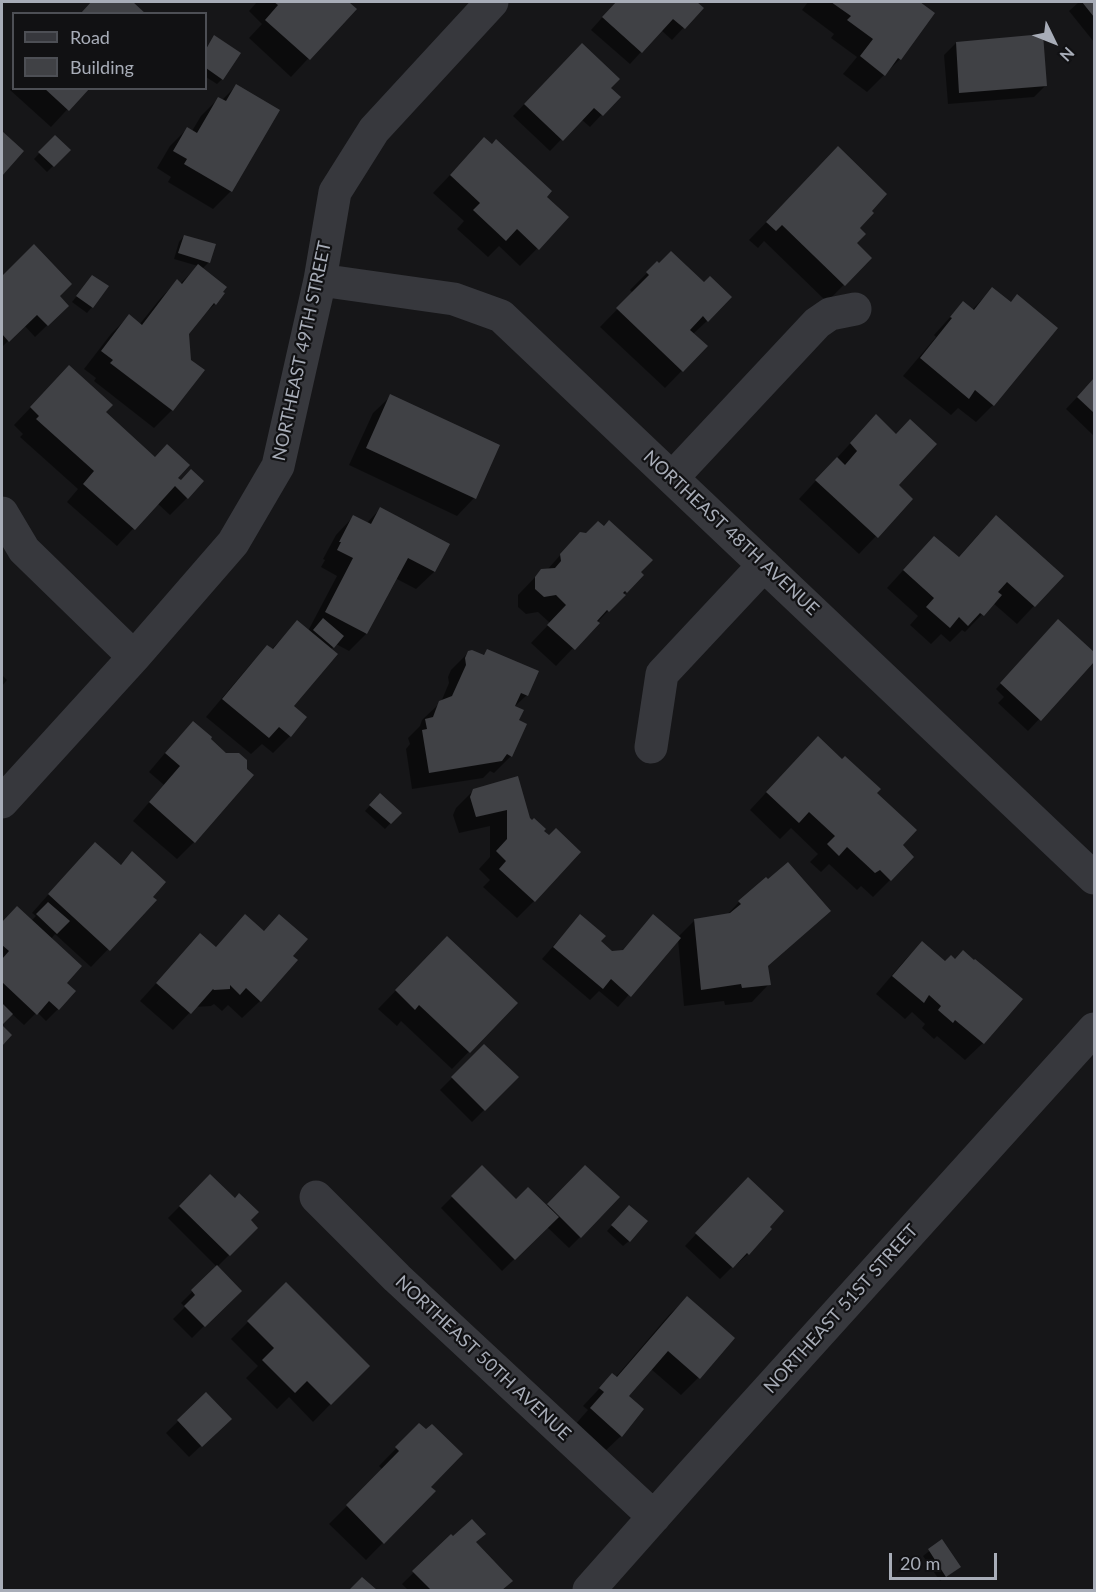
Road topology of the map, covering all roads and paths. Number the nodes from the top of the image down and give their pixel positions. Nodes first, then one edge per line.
1 (492, 2) edge
2 (320, 280) junction
3 (855, 309) dead end
4 (672, 478) junction
5 (2, 513) edge
6 (764, 565) junction
7 (134, 657) junction
8 (651, 747) dead end
9 (2, 802) edge
10 (1095, 878) edge
11 (1095, 1029) edge
12 (315, 1197) dead end
13 (654, 1517) junction
14 (589, 1590) edge

1 - 2 street, NORTHEAST 49TH STREET
2 - 4 street, NORTHEAST 48TH AVENUE
2 - 7 street, NORTHEAST 49TH STREET
3 - 4 street
4 - 6 street, NORTHEAST 48TH AVENUE
5 - 7 street
6 - 8 street
6 - 10 street, NORTHEAST 48TH AVENUE
7 - 9 street, NORTHEAST 49TH STREET
11 - 13 street, NORTHEAST 51ST STREET
12 - 13 street, NORTHEAST 50TH AVENUE
13 - 14 street, NORTHEAST 51ST STREET

